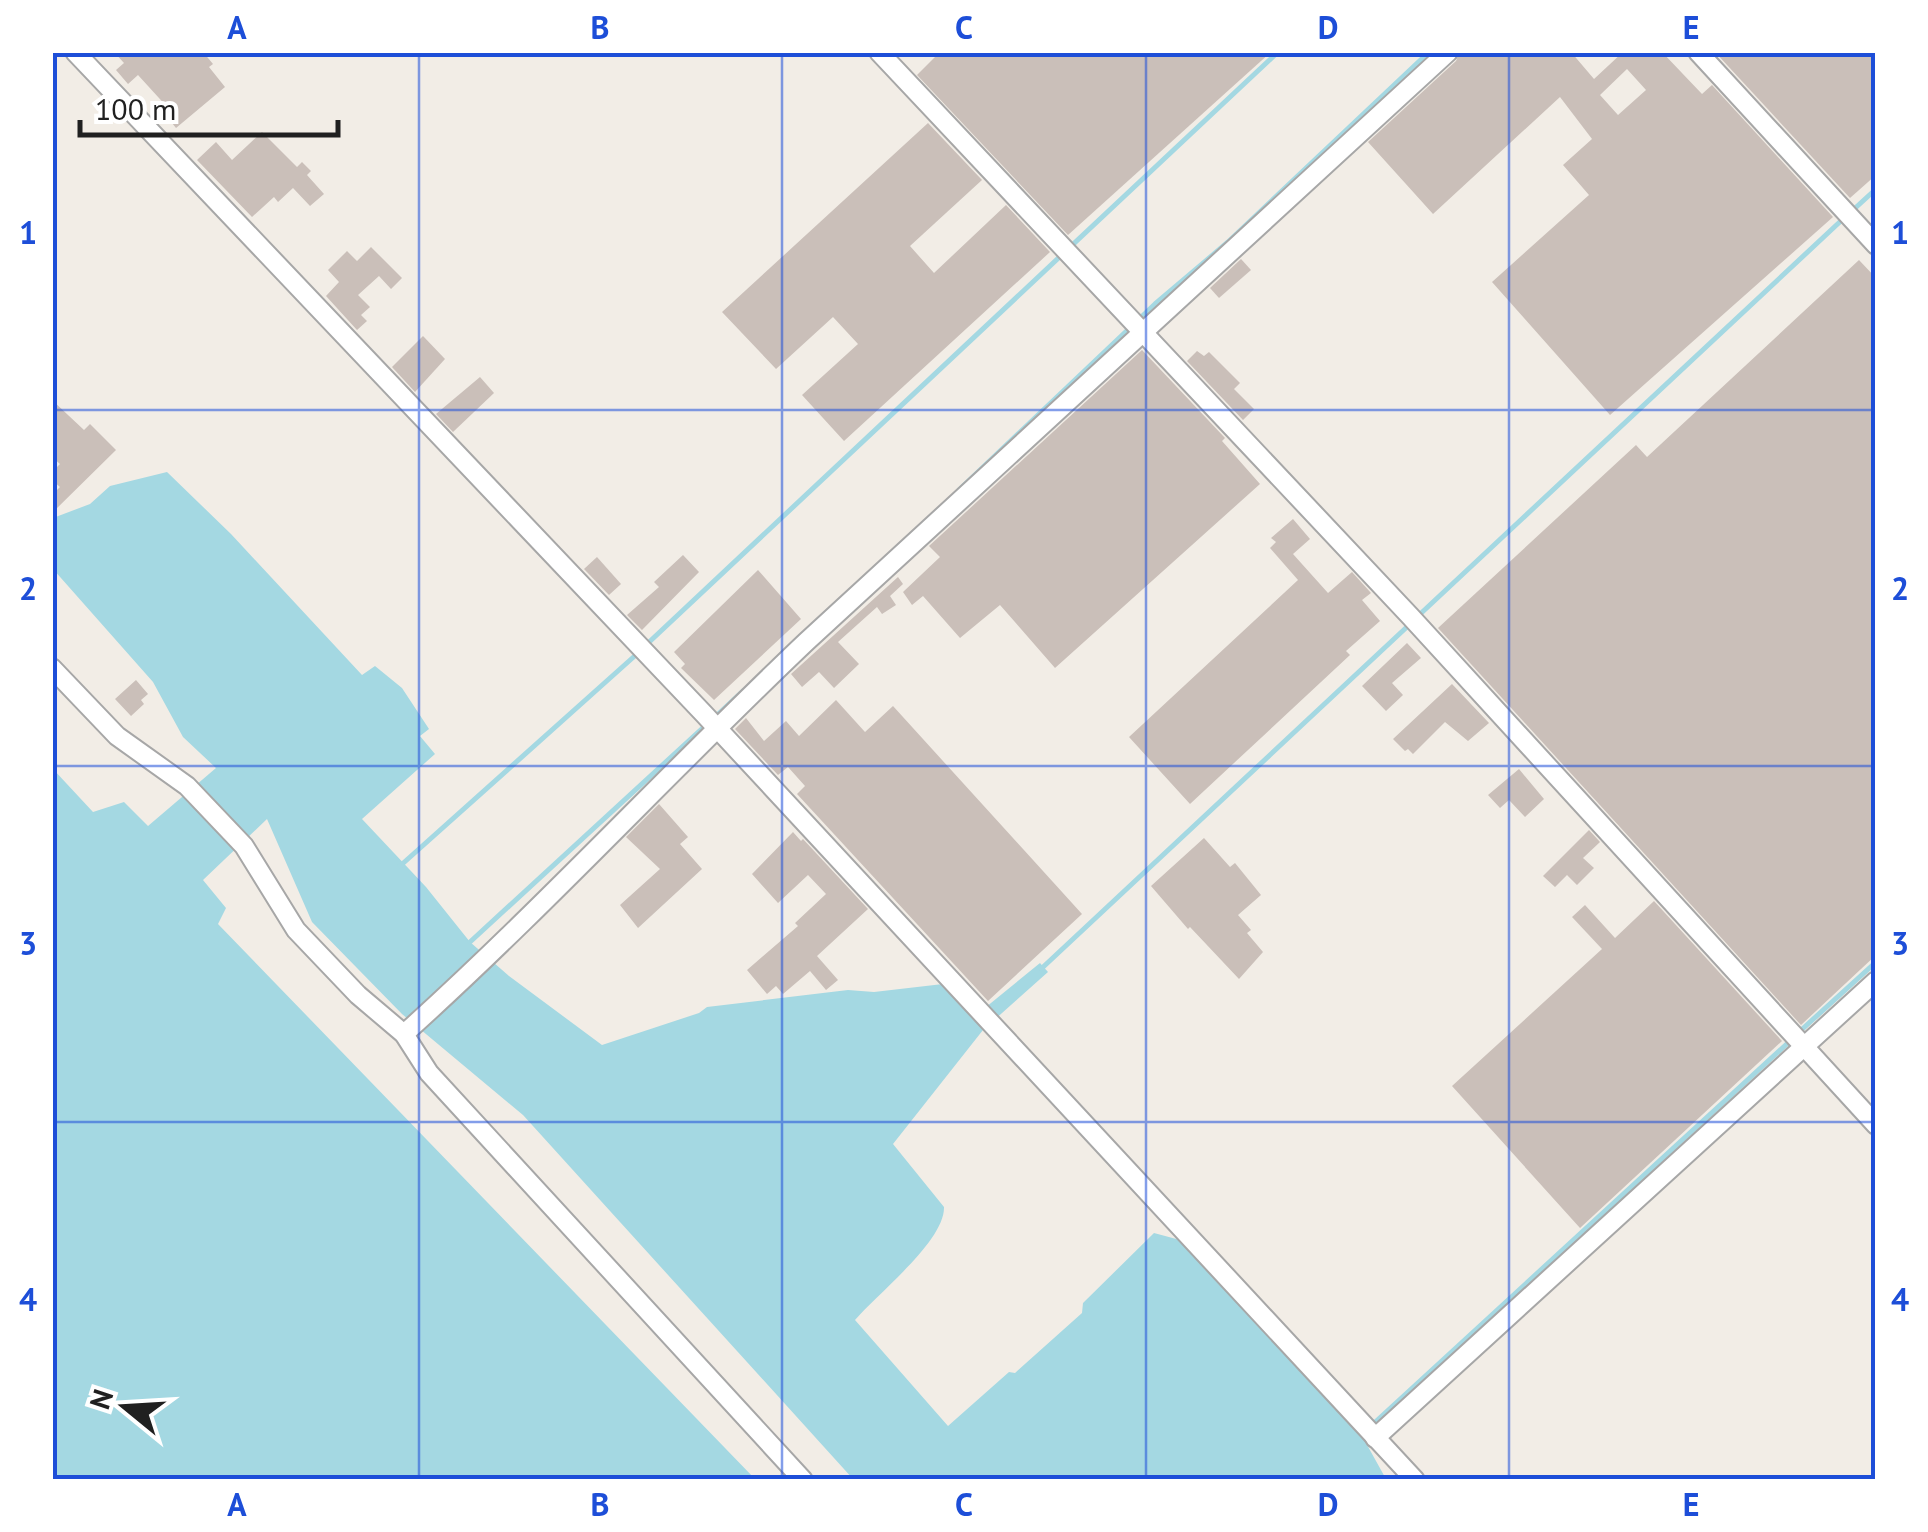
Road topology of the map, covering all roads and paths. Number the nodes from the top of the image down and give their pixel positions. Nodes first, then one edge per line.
1 (75, 52) edge
2 (880, 52) edge
3 (1448, 52) edge
4 (1698, 52) edge
5 (1876, 245) edge
6 (1138, 326) junction
7 (52, 668) edge
8 (711, 720) junction
9 (1876, 981) edge
10 (404, 1034) junction
11 (1798, 1041) junction
12 (1876, 1124) edge
13 (1369, 1431) junction
14 (803, 1480) edge
15 (1415, 1480) edge

1 - 8 street
2 - 6 street
3 - 6 street
4 - 5 street
6 - 8 street
6 - 11 street
7 - 10 street
8 - 10 street
8 - 13 street
9 - 11 street
10 - 14 street
11 - 12 street
11 - 13 street
13 - 15 street

